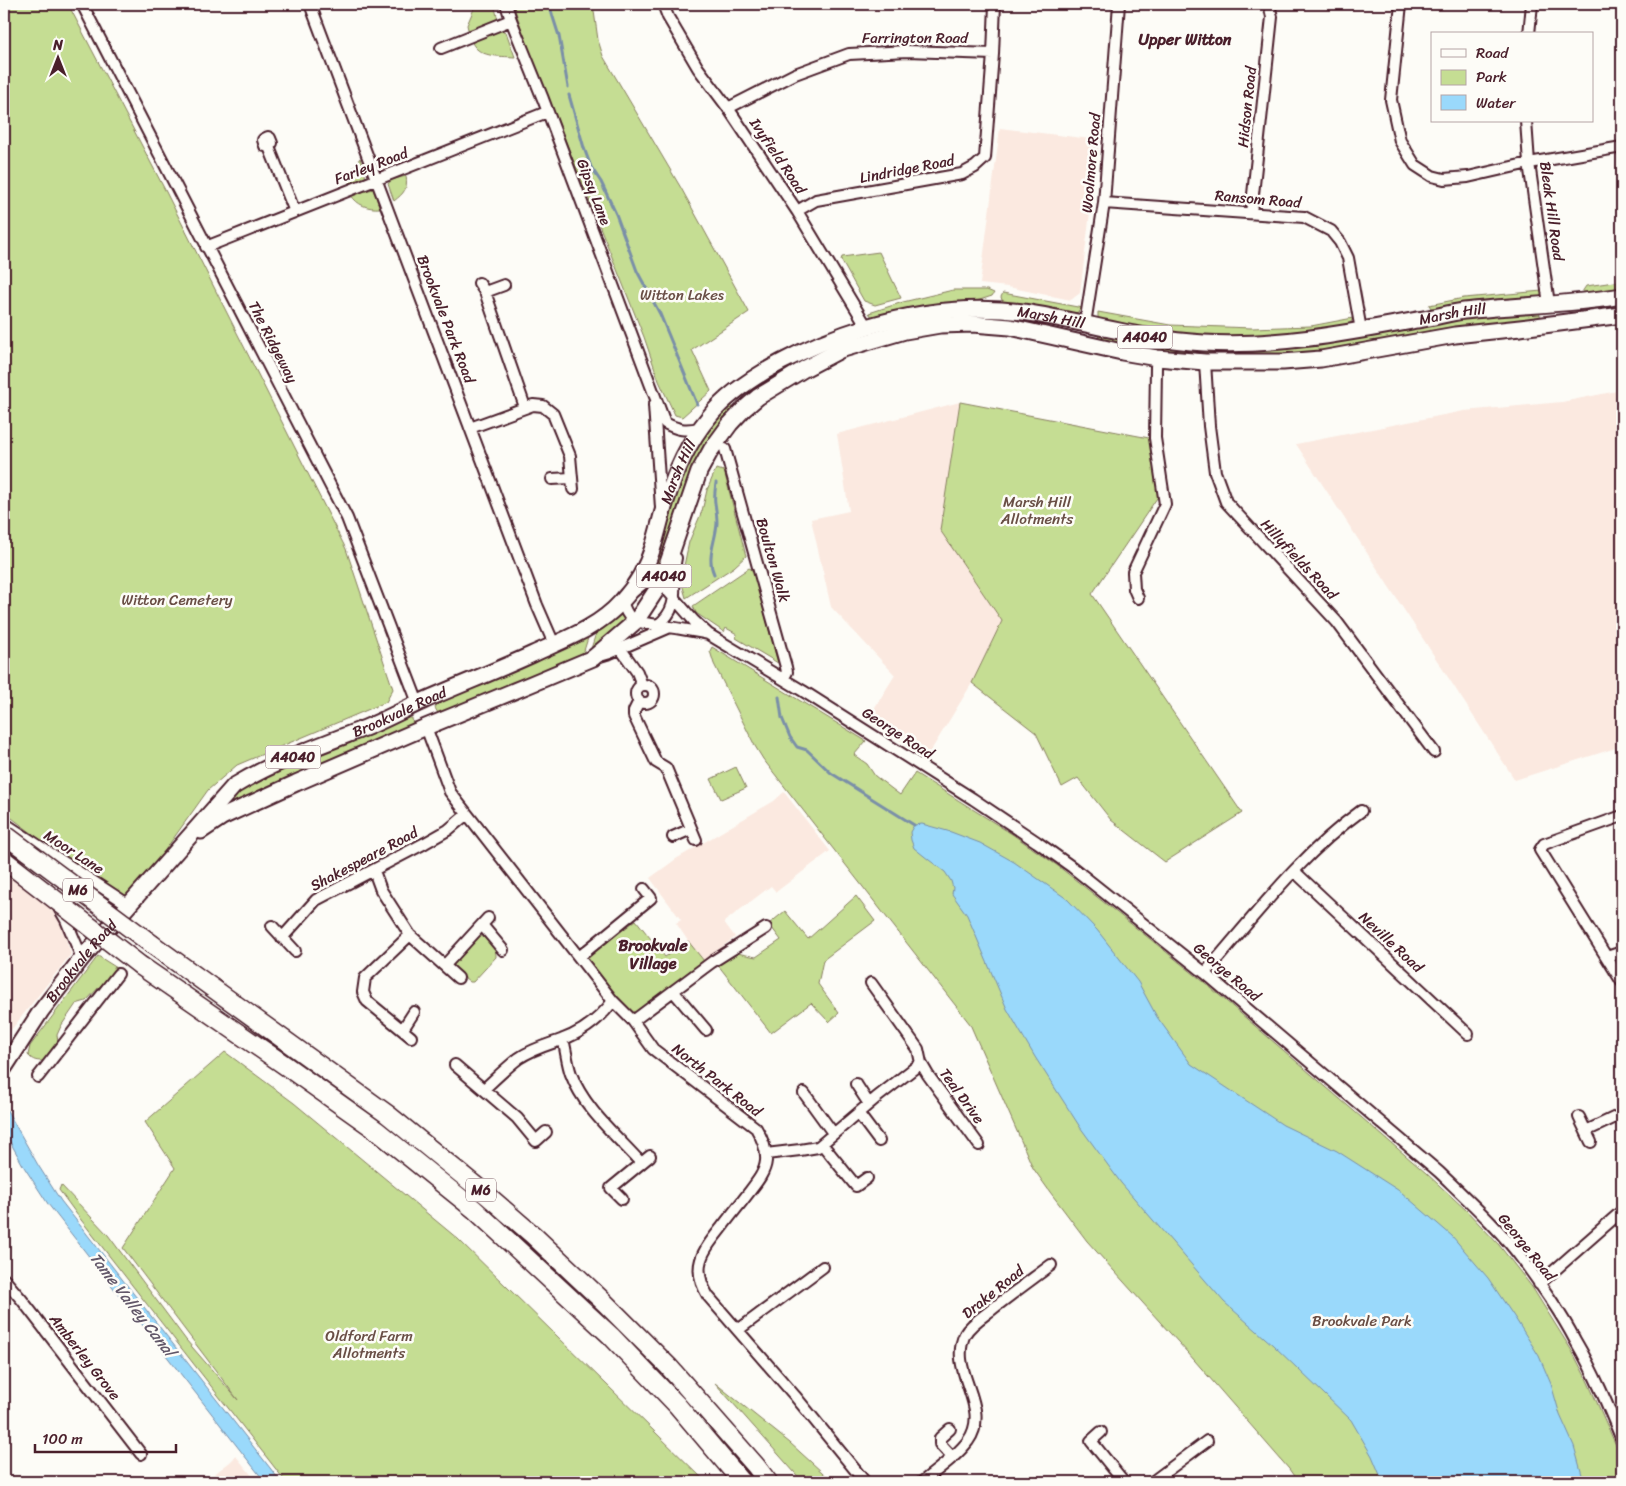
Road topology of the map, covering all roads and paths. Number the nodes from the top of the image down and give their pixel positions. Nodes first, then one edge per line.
1 (82, 4) edge
2 (310, 4) edge
3 (506, 4) edge
4 (663, 4) edge
5 (995, 4) edge
6 (1119, 4) edge
7 (1269, 4) edge
8 (1400, 4) edge
9 (1532, 4) edge
10 (511, 20) junction
11 (1529, 32) edge
12 (441, 48) dead end
13 (993, 54) junction
14 (728, 108) junction
15 (547, 112) junction
16 (1526, 122) edge
17 (269, 147) dead end
18 (1622, 147) edge
19 (1529, 164) junction
20 (378, 180) junction
21 (1104, 203) junction
22 (797, 211) junction
23 (295, 212) junction
24 (1251, 213) junction
25 (206, 247) junction
26 (504, 285) dead end
27 (1622, 296) edge
28 (1550, 315) junction
29 (1622, 315) edge
30 (1084, 324) junction
31 (867, 326) junction
32 (1361, 330) junction
33 (1083, 344) junction
34 (1158, 358) junction
35 (1205, 362) junction
36 (653, 392) junction
37 (525, 407) junction
38 (470, 428) junction
39 (700, 428) junction
40 (725, 449) dead end
41 (571, 478) junction
42 (552, 479) dead end
43 (572, 489) dead end
44 (662, 514) junction
45 (680, 525) junction
46 (662, 583) junction
47 (1138, 598) dead end
48 (675, 599) junction
49 (622, 601) junction
50 (636, 621) junction
51 (663, 626) junction
52 (708, 634) junction
53 (554, 644) junction
54 (620, 648) junction
55 (593, 658) junction
56 (783, 679) junction
57 (642, 685) junction
58 (639, 701) junction
59 (418, 703) junction
60 (426, 726) junction
61 (1434, 752) dead end
62 (1361, 812) dead end
63 (467, 814) junction
64 (1622, 816) edge
65 (4, 823) edge
66 (692, 829) junction
67 (4, 834) edge
68 (673, 837) dead end
69 (189, 838) junction
70 (696, 840) dead end
71 (4, 854) edge
72 (4, 860) edge
73 (374, 871) junction
74 (1294, 871) junction
75 (644, 889) dead end
76 (129, 906) junction
77 (272, 926) dead end
78 (766, 928) dead end
79 (410, 935) junction
80 (282, 938) junction
81 (295, 950) dead end
82 (503, 950) dead end
83 (1622, 952) edge
84 (1607, 957) junction
85 (82, 958) junction
86 (579, 958) junction
87 (445, 965) junction
88 (1205, 973) junction
89 (118, 974) dead end
90 (458, 978) dead end
91 (1622, 982) edge
92 (871, 984) dead end
93 (674, 992) junction
94 (613, 1001) junction
95 (414, 1012) dead end
96 (633, 1021) junction
97 (403, 1030) junction
98 (706, 1030) dead end
99 (1468, 1034) dead end
100 (411, 1037) dead end
101 (563, 1039) junction
102 (921, 1063) junction
103 (455, 1065) dead end
104 (4, 1068) edge
105 (38, 1077) dead end
106 (856, 1084) dead end
107 (484, 1088) junction
108 (804, 1093) dead end
109 (869, 1104) junction
110 (858, 1113) junction
111 (1622, 1114) edge
112 (1579, 1117) dead end
113 (1586, 1131) junction
114 (546, 1132) dead end
115 (833, 1134) junction
116 (879, 1141) dead end
117 (1590, 1142) dead end
118 (822, 1144) junction
119 (979, 1145) dead end
120 (766, 1154) junction
121 (650, 1156) dead end
122 (641, 1163) junction
123 (867, 1178) dead end
124 (622, 1199) dead end
125 (1622, 1211) edge
126 (1051, 1265) dead end
127 (823, 1267) dead end
128 (4, 1279) edge
129 (1539, 1284) junction
130 (738, 1330) junction
131 (950, 1429) dead end
132 (1101, 1432) dead end
133 (1622, 1440) edge
134 (1207, 1441) dead end
135 (141, 1454) dead end
136 (952, 1457) junction
137 (742, 1482) edge
138 (768, 1482) edge
139 (865, 1482) edge
140 (922, 1482) edge
141 (1124, 1482) edge
142 (1152, 1482) edge

1 - 25 street, The Ridgeway
2 - 20 street, Brookvale Park Road
3 - 10 street, Gipsy Lane
4 - 14 street, Ivyfield Road
5 - 13 street, Lindridge Road
6 - 21 street, Woolmore Road
7 - 24 street, Hidson Road
8 - 19 street
9 - 11 street
10 - 12 street
10 - 15 street, Gipsy Lane
13 - 14 street, Farrington Road
13 - 22 street, Lindridge Road
14 - 22 street, Ivyfield Road
15 - 20 street, Farley Road
15 - 36 street, Gipsy Lane
16 - 19 street, Bleak Hill Road
17 - 23 street
18 - 19 street
19 - 28 street, Bleak Hill Road
20 - 23 street, Farley Road
20 - 38 street, Brookvale Park Road
21 - 24 street, Ransom Road
21 - 30 street, Woolmore Road
22 - 31 street, Ivyfield Road
23 - 25 street, Farley Road
24 - 32 street, Ransom Road
25 - 59 street, The Ridgeway
26 - 37 street
27 - 28 main road, Marsh Hill / A4040
28 - 29 main road, Marsh Hill / A4040
28 - 32 main road, Marsh Hill / A4040
28 - 35 main road, Marsh Hill / A4040
30 - 31 main road, Marsh Hill / A4040
30 - 32 main road, Marsh Hill / A4040
30 - 33 main road
31 - 39 main road, Marsh Hill / A4040
33 - 34 main road, Marsh Hill / A4040
33 - 45 main road, Marsh Hill / A4040
34 - 35 main road, Marsh Hill / A4040
34 - 47 street
35 - 61 street, Hillyfields Road
36 - 39 street, Gipsy Lane
36 - 44 street, Gipsy Lane
37 - 38 street
37 - 41 street
38 - 53 street, Brookvale Park Road
39 - 44 main road, Marsh Hill / A4040
40 - 56 street, Boulton Walk
41 - 42 street
41 - 43 street
44 - 49 main road, Marsh Hill / A4040
45 - 46 main road, Marsh Hill / A4040
45 - 48 street
46 - 48 street, George Road
46 - 49 street
46 - 50 main road, Marsh Hill / A4040
48 - 51 street
48 - 52 street, George Road
49 - 50 street
49 - 53 main road, Brookvale Road / A4040
50 - 51 street, George Road
50 - 55 main road, Brookvale Road / A4040
51 - 52 street, George Road
51 - 54 street
52 - 56 street, George Road
53 - 59 main road, Brookvale Road / A4040
54 - 55 street
54 - 57 street
55 - 60 main road, Brookvale Road / A4040
56 - 88 street, George Road
57 - 58 street
57 - 58 street
58 - 66 street
59 - 60 main road
59 - 69 main road, Brookvale Road / A4040
60 - 63 street, North Park Road
60 - 69 main road, Brookvale Road / A4040
62 - 74 street
63 - 73 street, Shakespeare Road
63 - 86 street, North Park Road
64 - 84 street
65 - 76 street, Moor Lane
66 - 68 street
66 - 70 street
67 - 138 highway, M6, bridge
69 - 76 main road, Brookvale Road / A4040
71 - 85 street
72 - 137 highway, M6, bridge
73 - 79 street
73 - 80 street, Shakespeare Road
74 - 88 street
74 - 99 street, Neville Road
75 - 86 street
76 - 85 main road, Brookvale Road / A4040
77 - 80 street
78 - 93 street
79 - 87 street
79 - 97 street
80 - 81 street
82 - 87 street
83 - 84 street
84 - 91 street
85 - 104 main road, Brookvale Road / A4040
86 - 94 street, North Park Road
87 - 90 street
88 - 129 street, George Road
89 - 105 street
92 - 102 street, Teal Drive
93 - 96 street
93 - 98 street
94 - 96 street, North Park Road
94 - 101 street
95 - 97 street
96 - 120 street, North Park Road
97 - 100 street
101 - 107 street
101 - 122 street
102 - 109 street, Teal Drive
102 - 119 street, Teal Drive
103 - 107 street
106 - 109 street
107 - 114 street
108 - 115 street
109 - 110 street, Teal Drive
110 - 115 street, Teal Drive
110 - 116 street
111 - 113 street
112 - 113 street
113 - 117 street
115 - 118 street, Teal Drive
118 - 120 street, Teal Drive
118 - 123 street
120 - 130 street
121 - 122 street
122 - 124 street
125 - 129 street
126 - 136 street, Drake Road
127 - 130 street
128 - 135 street, Amberley Grove
129 - 133 street, George Road
130 - 139 street
131 - 136 street
132 - 141 street
134 - 142 street
136 - 140 street, Drake Road

